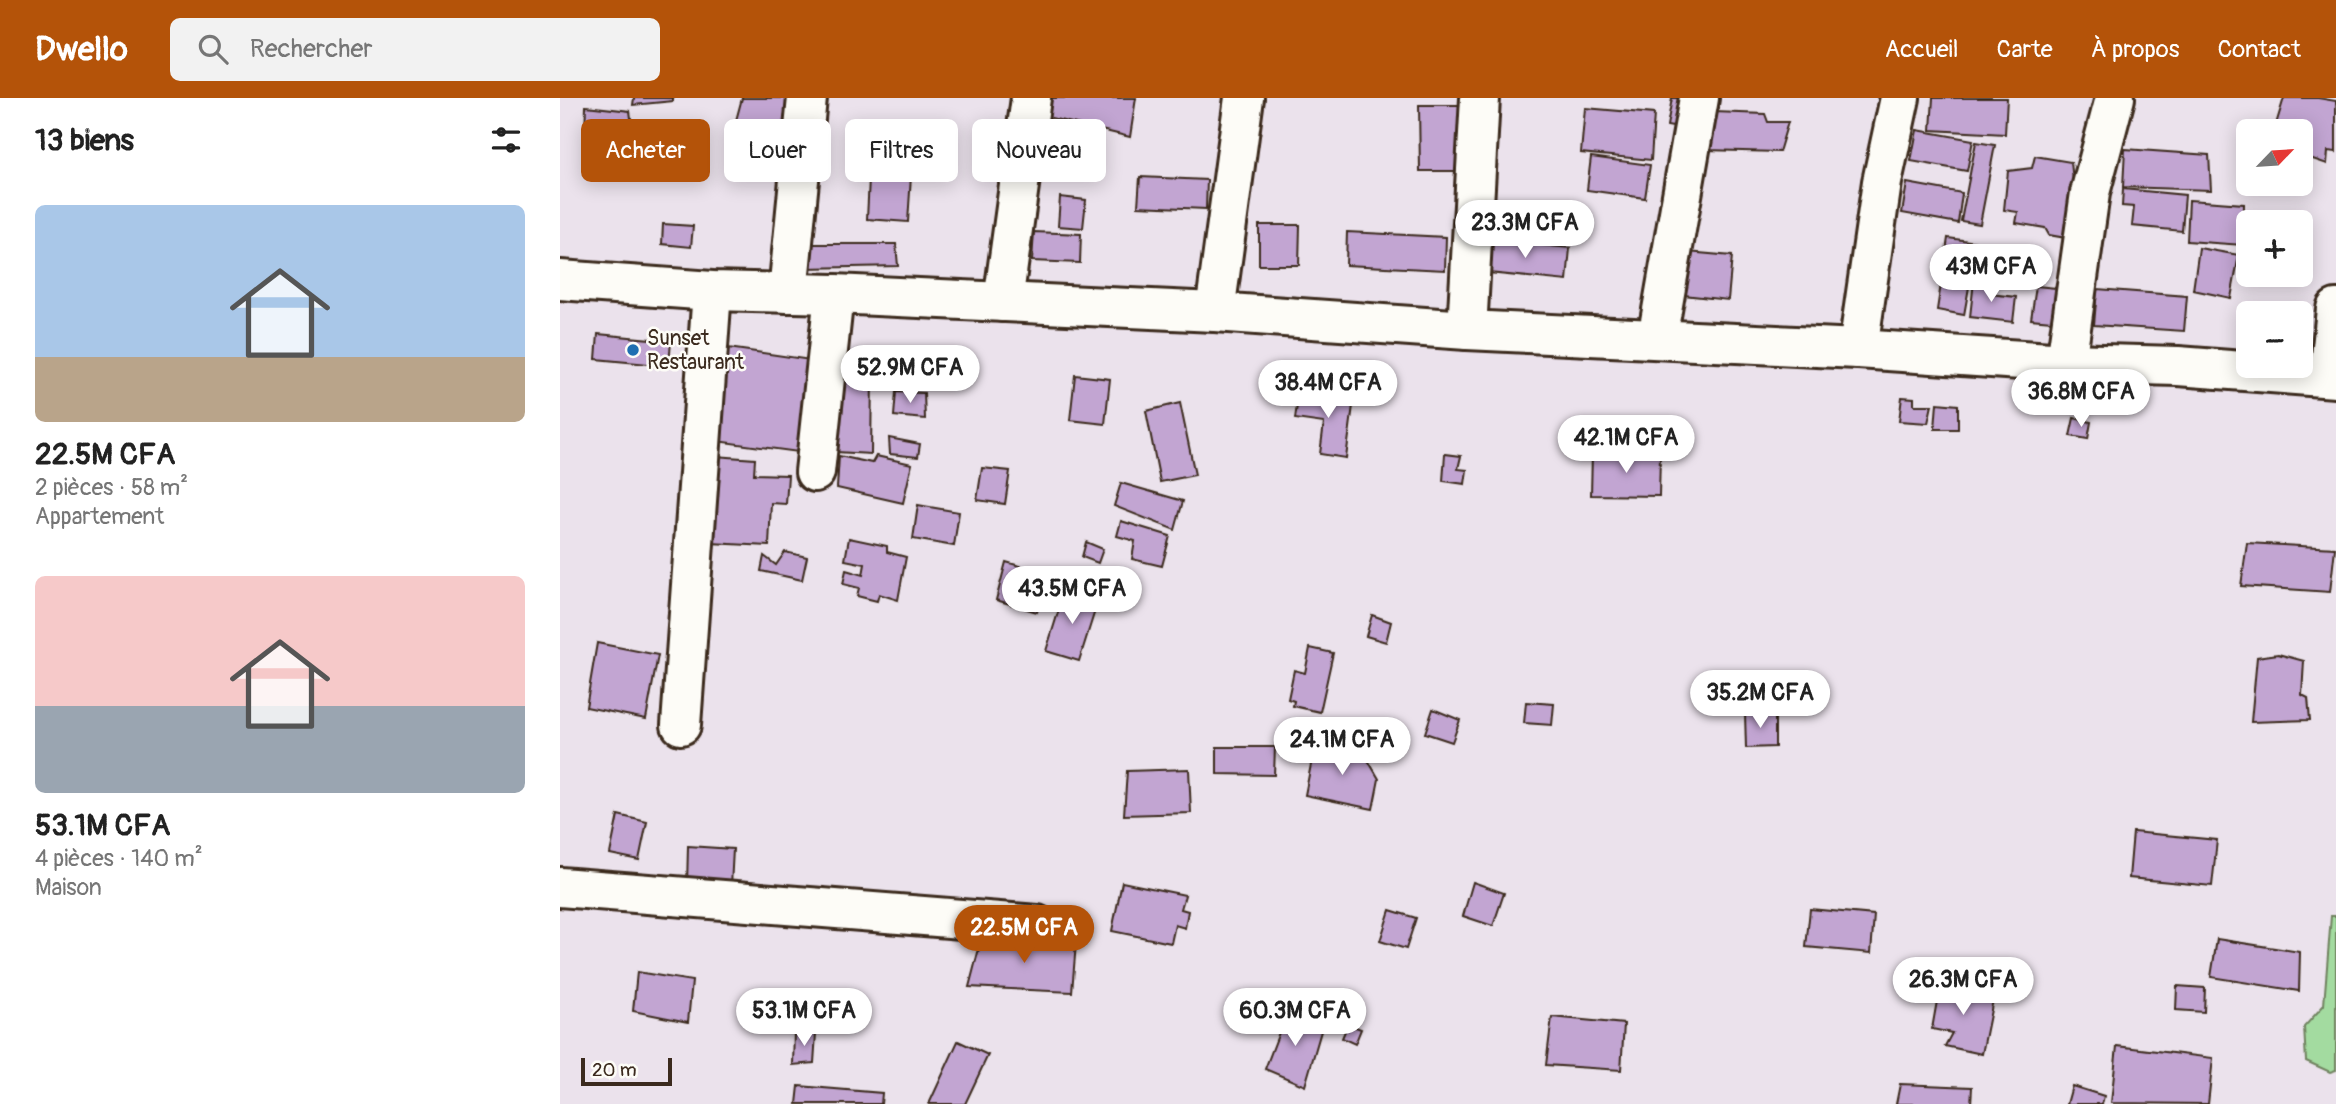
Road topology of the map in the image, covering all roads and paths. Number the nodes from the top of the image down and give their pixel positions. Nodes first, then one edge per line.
1 (807, 98) edge
2 (1031, 98) edge
3 (1244, 98) edge
4 (1479, 98) edge
5 (1699, 98) edge
6 (1900, 98) edge
7 (2115, 98) edge
8 (560, 281) edge
9 (712, 291) junction
10 (788, 293) junction
11 (834, 294) junction
12 (1003, 302) junction
13 (2336, 309) edge
14 (1215, 312) junction
15 (1467, 330) junction
16 (1657, 339) junction
17 (1858, 349) junction
18 (2066, 363) junction
19 (2332, 377) edge
20 (815, 472) dead end
21 (681, 725) dead end
22 (560, 887) edge
23 (1037, 925) dead end

1 - 10 main road
2 - 12 main road
3 - 14 main road
4 - 15 main road
5 - 16 main road
6 - 17 main road
7 - 18 main road
8 - 9 main road
9 - 10 main road
9 - 21 main road
10 - 11 main road
11 - 12 main road
11 - 20 main road
12 - 14 main road
13 - 19 main road
14 - 15 main road
15 - 16 main road
16 - 17 main road
17 - 18 main road
18 - 19 main road
22 - 23 main road

